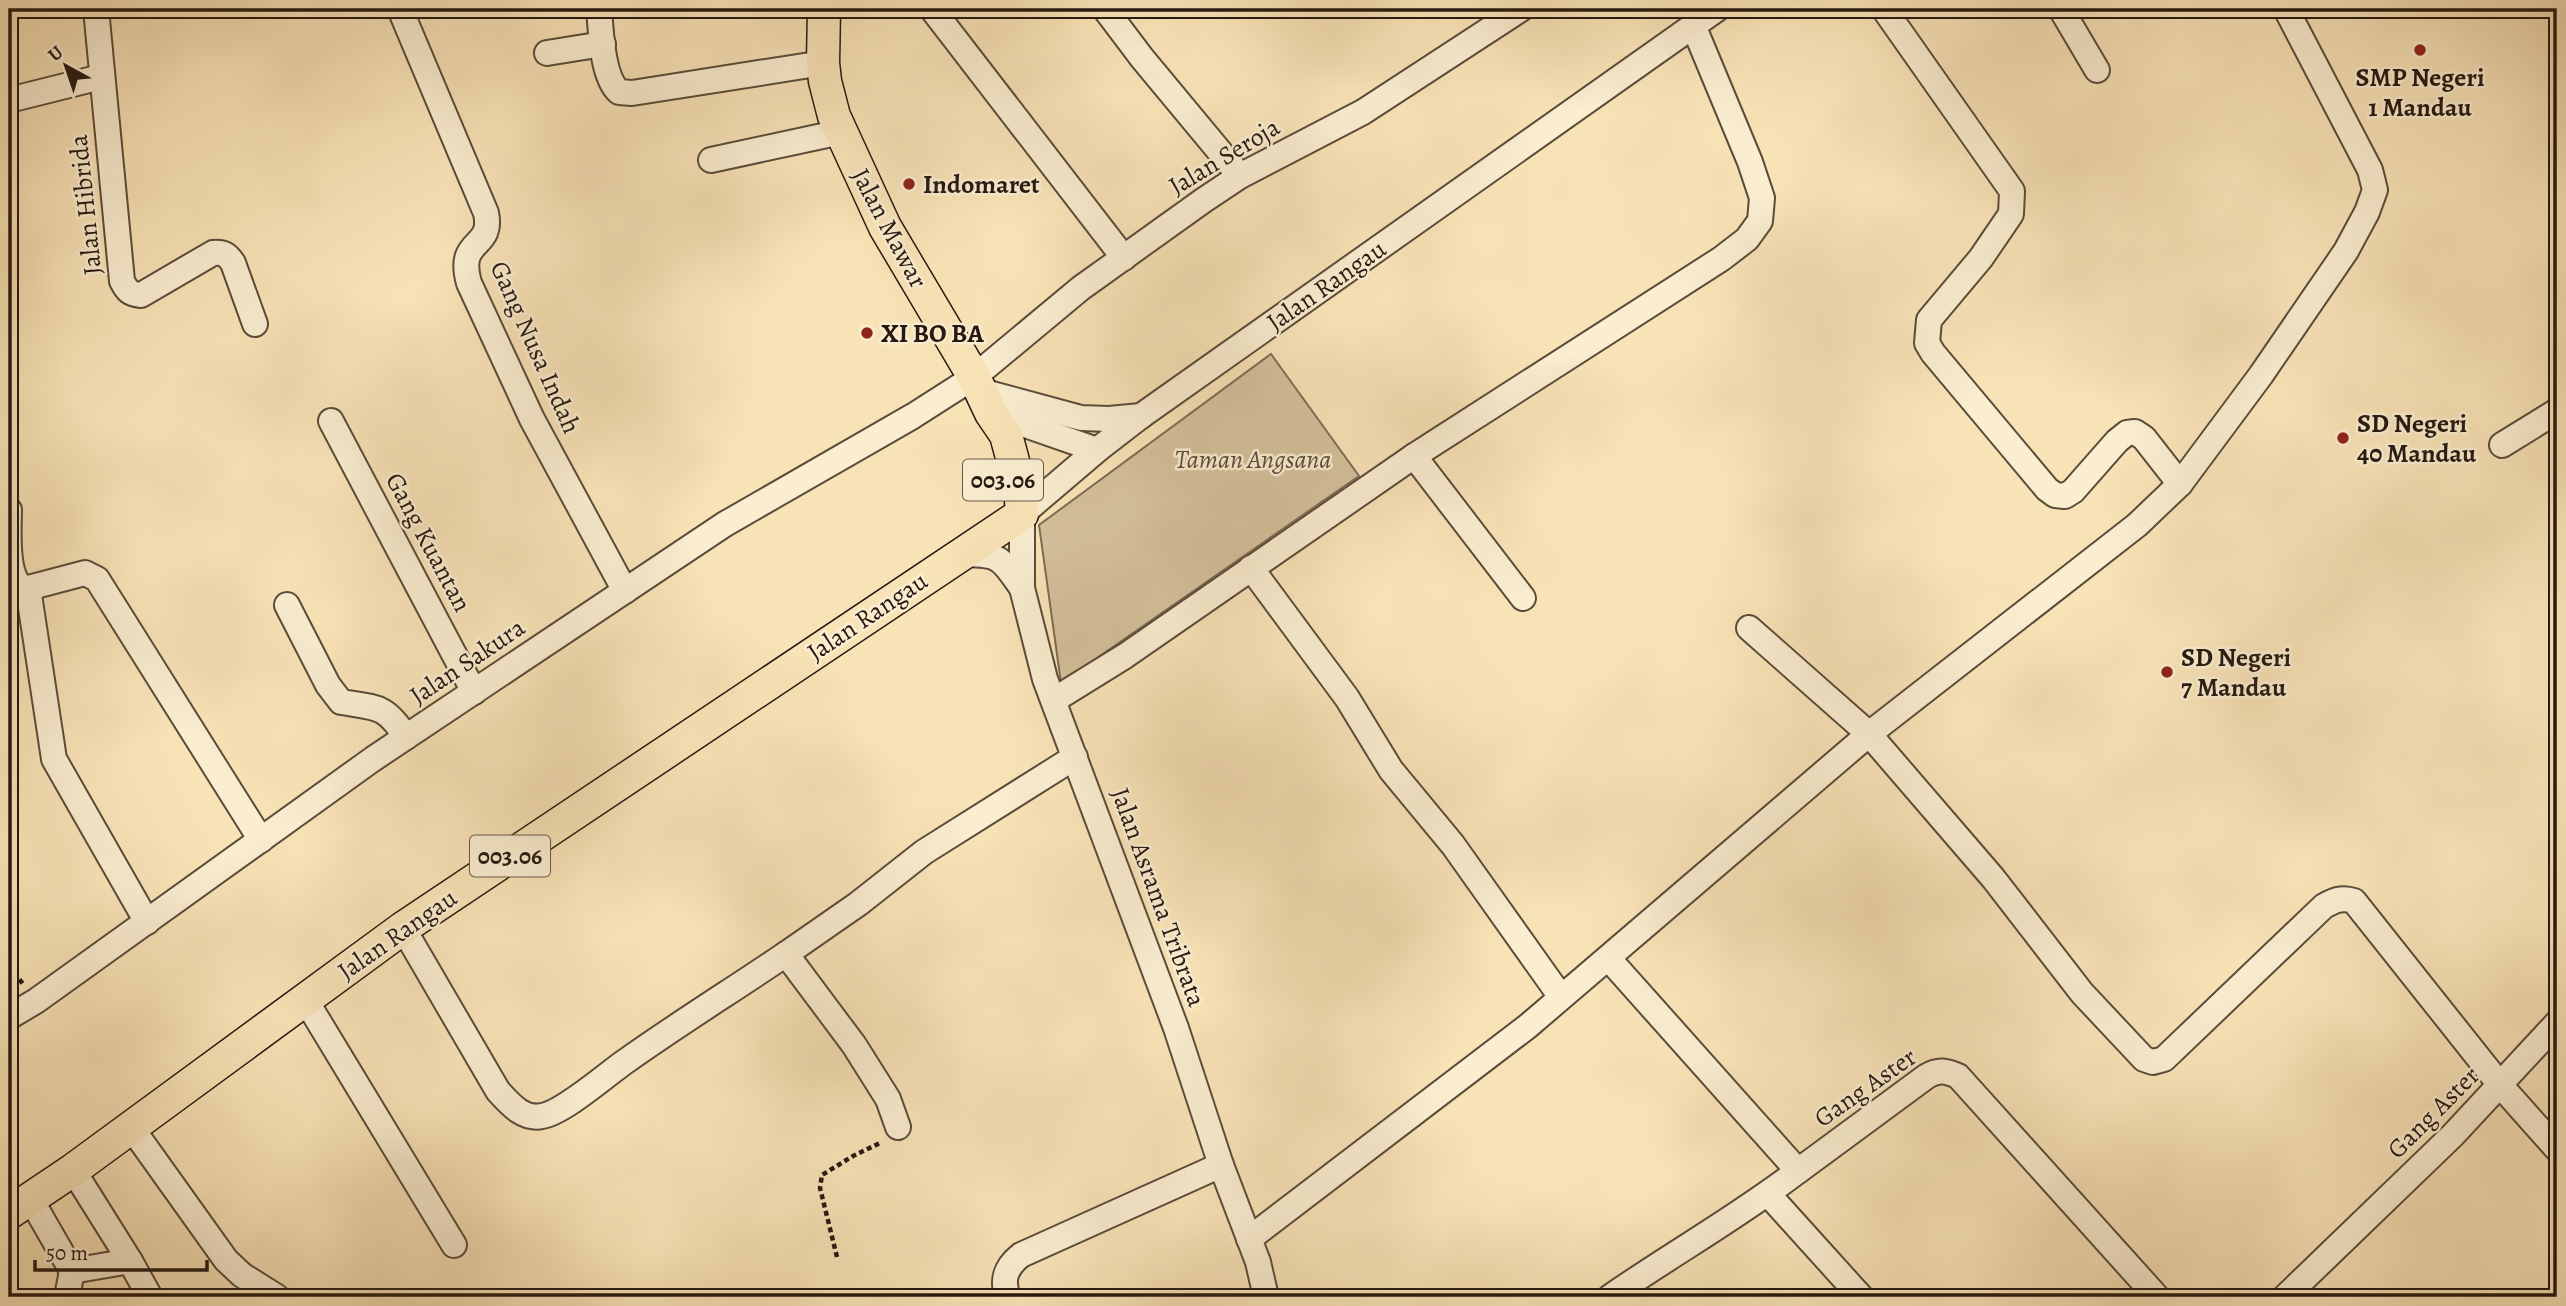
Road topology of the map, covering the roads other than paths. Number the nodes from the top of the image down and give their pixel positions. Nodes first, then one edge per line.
1 (96, 9) edge
2 (400, 9) edge
3 (599, 9) edge
4 (824, 9) edge
5 (932, 9) edge
6 (1105, 9) edge
7 (1521, 9) edge
8 (1717, 9) edge
9 (1884, 9) edge
10 (2061, 9) edge
11 (2286, 9) edge
12 (1693, 25) junction
13 (603, 44) junction
14 (547, 53) dead end
15 (823, 63) junction
16 (2097, 70) dead end
17 (101, 78) junction
18 (9, 100) edge
19 (841, 132) junction
20 (711, 160) dead end
21 (1240, 176) junction
22 (1124, 258) junction
23 (255, 324) dead end
24 (982, 394) junction
25 (2557, 411) edge
26 (1141, 416) junction
27 (331, 421) dead end
28 (2502, 445) dead end
29 (1097, 450) junction
30 (1414, 456) junction
31 (2180, 484) junction
32 (9, 510) edge
33 (992, 531) junction
34 (1006, 565) junction
35 (1251, 568) junction
36 (28, 588) junction
37 (1022, 588) junction
38 (625, 591) junction
39 (1523, 598) dead end
40 (287, 605) dead end
41 (1749, 628) dead end
42 (474, 692) junction
43 (1054, 700) junction
44 (1869, 734) junction
45 (406, 737) junction
46 (1075, 757) junction
47 (261, 840) junction
48 (147, 922) junction
49 (403, 928) junction
50 (786, 954) junction
51 (1609, 959) junction
52 (1561, 997) junction
53 (305, 999) junction
54 (9, 1017) edge
55 (2557, 1023) edge
56 (2501, 1086) junction
57 (131, 1126) junction
58 (898, 1127) road end
59 (2557, 1149) edge
60 (1221, 1165) junction
61 (73, 1170) junction
62 (1798, 1171) junction
63 (1768, 1194) junction
64 (20, 1205) edge
65 (1249, 1239) junction
66 (454, 1245) dead end
67 (130, 1261) junction
68 (72, 1270) junction
69 (67, 1297) edge
70 (150, 1297) edge
71 (277, 1297) edge
72 (1008, 1297) edge
73 (1266, 1297) edge
74 (1610, 1297) edge
75 (1861, 1297) edge
76 (2157, 1297) edge
77 (2285, 1297) edge

1 - 17 street, Jalan Hibrida
2 - 38 street, Gang Nusa Indah
3 - 13 street
4 - 15 main road, Jalan Mawar / 003.06
5 - 22 street
6 - 21 street
7 - 21 street, Jalan Seroja
8 - 12 street, Jalan Rangau
9 - 31 street
10 - 16 street
11 - 31 street
12 - 26 street, Jalan Rangau
12 - 30 street
13 - 14 street
13 - 15 street
15 - 19 main road, Jalan Mawar / 003.06
17 - 18 street
17 - 23 street, Jalan Hibrida
19 - 20 street
19 - 24 main road, Jalan Mawar / 003.06
21 - 22 street, Jalan Seroja
22 - 24 street, Jalan Seroja
24 - 26 street
24 - 29 street
24 - 33 main road, Jalan Mawar / 003.06
24 - 38 street, Jalan Sakura
25 - 28 street
26 - 29 street, Jalan Rangau
27 - 42 street, Gang Kuantan
29 - 33 street, Jalan Rangau
30 - 35 street
30 - 39 street
31 - 44 street
32 - 36 street
33 - 34 street
33 - 34 street
33 - 37 street, Jalan Asrama Tribrata
33 - 49 main road, Jalan Rangau / 003.06
34 - 37 street
35 - 43 street
35 - 52 street
36 - 47 street
36 - 48 street
37 - 43 street, Jalan Asrama Tribrata
38 - 42 street, Jalan Sakura
40 - 45 street
41 - 44 street
42 - 45 street, Jalan Sakura
43 - 46 street, Jalan Asrama Tribrata
44 - 51 street
44 - 56 street
45 - 47 street, Jalan Sakura
46 - 50 street
46 - 60 street, Jalan Asrama Tribrata
47 - 48 street, Jalan Sakura
48 - 54 street, Jalan Sakura
49 - 50 street
49 - 53 main road, Jalan Rangau / 003.06
50 - 58 street
51 - 52 street
51 - 62 street
52 - 65 street
53 - 57 main road, Jalan Rangau / 003.06
53 - 66 street
55 - 56 street, Gang Aster
56 - 59 street
56 - 77 street, Gang Aster
57 - 61 main road, Jalan Rangau / 003.06
57 - 71 street
60 - 65 street, Jalan Asrama Tribrata
60 - 72 street
61 - 64 main road, Jalan Rangau / 003.06
61 - 67 street
62 - 63 street
62 - 76 street, Gang Aster
63 - 74 street
63 - 75 street
64 - 68 street
65 - 73 street, Jalan Asrama Tribrata
67 - 68 street
67 - 70 street
68 - 69 street

